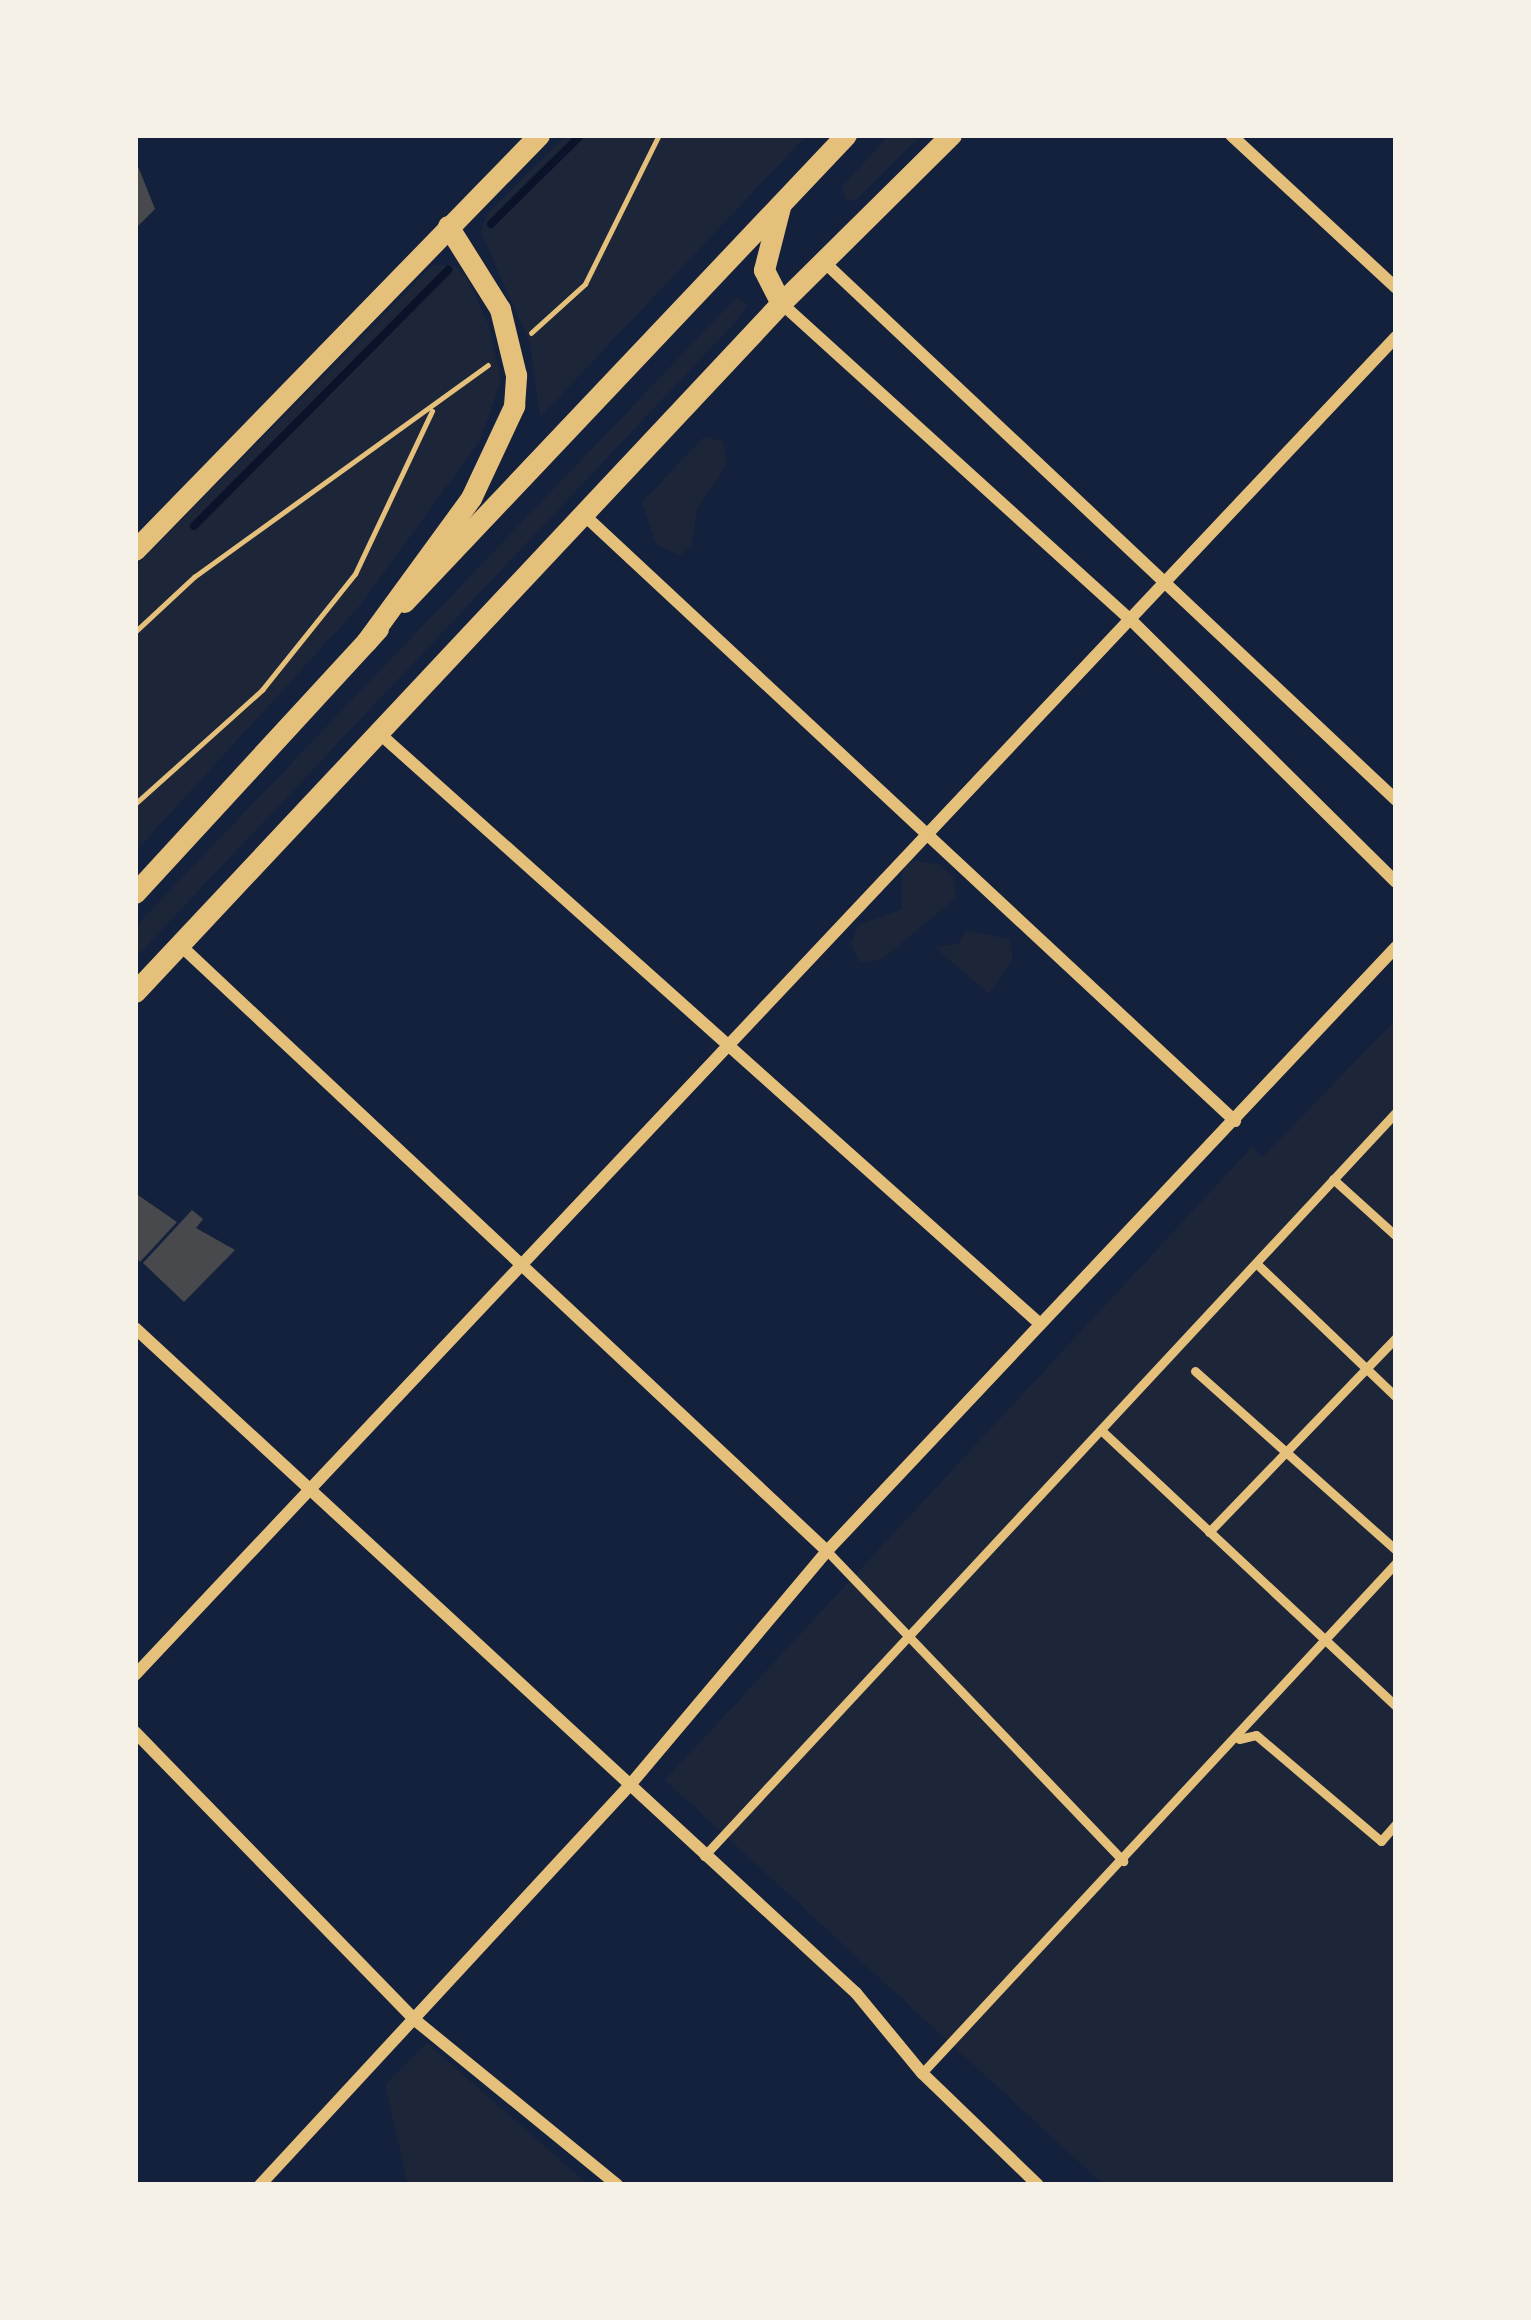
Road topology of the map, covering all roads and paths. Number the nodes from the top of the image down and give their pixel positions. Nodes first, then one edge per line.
1 (539, 135) edge
2 (659, 135) edge
3 (847, 135) edge
4 (951, 135) edge
5 (1231, 135) edge
6 (782, 201) junction
7 (448, 226) junction
8 (824, 261) junction
9 (1396, 288) edge
10 (781, 303) junction
11 (544, 324) dead end
12 (1396, 337) edge
13 (512, 346) junction
14 (432, 411) junction
15 (584, 514) junction
16 (135, 550) edge
17 (1164, 583) junction
18 (1130, 619) junction
19 (135, 632) edge
20 (366, 642) junction
21 (380, 734) junction
22 (1396, 800) edge
23 (135, 804) edge
24 (930, 832) junction
25 (1396, 881) edge
26 (135, 893) edge
27 (179, 944) junction
28 (1396, 947) edge
29 (135, 992) edge
30 (724, 1049) junction
31 (1396, 1112) edge
32 (1235, 1121) junction
33 (1333, 1179) junction
34 (1396, 1236) edge
35 (1258, 1265) junction
36 (519, 1268) junction
37 (1040, 1324) junction
38 (135, 1328) edge
39 (1396, 1338) edge
40 (1367, 1370) junction
41 (1195, 1371) dead end
42 (1396, 1397) edge
43 (1102, 1431) junction
44 (1288, 1455) junction
45 (311, 1489) junction
46 (1209, 1532) junction
47 (1396, 1550) edge
48 (826, 1551) junction
49 (1396, 1563) edge
50 (908, 1630) junction
51 (1323, 1643) junction
52 (135, 1676) edge
53 (1396, 1706) edge
54 (135, 1732) edge
55 (1235, 1740) junction
56 (630, 1784) junction
57 (1396, 1824) edge
58 (704, 1856) junction
59 (1123, 1861) junction
60 (415, 2020) junction
61 (922, 2073) junction
62 (260, 2185) edge
63 (617, 2185) edge
64 (1038, 2185) edge

1 - 7 main road
2 - 11 path
3 - 6 main road
4 - 8 main road
5 - 9 street
6 - 10 main road
6 - 20 main road
7 - 13 main road
7 - 16 main road
8 - 10 main road
8 - 17 street
10 - 15 main road
10 - 18 street
12 - 17 street
13 - 14 path
13 - 20 main road
14 - 19 path
14 - 23 path
15 - 21 main road
15 - 24 street
17 - 18 street
17 - 22 street
18 - 24 street
18 - 25 street
20 - 26 main road
21 - 27 main road
21 - 30 street
24 - 30 street
24 - 32 street
27 - 29 main road
27 - 36 street
28 - 32 street
30 - 36 street
30 - 37 street
31 - 33 street
32 - 37 street
33 - 34 street
33 - 35 street
35 - 40 street
35 - 43 street
36 - 45 street
36 - 48 street
37 - 48 street
38 - 45 street
39 - 40 street
40 - 42 street
40 - 44 street
41 - 44 street
43 - 46 street
43 - 50 street
44 - 46 street
44 - 47 street
45 - 52 street
45 - 56 street
46 - 51 street
48 - 50 street
48 - 56 street
49 - 51 street
50 - 58 street
50 - 59 street
51 - 53 street
51 - 55 street
54 - 60 street
55 - 57 street
55 - 59 street
56 - 58 street
56 - 60 street
58 - 61 street
59 - 61 street
60 - 62 street
60 - 63 street
61 - 64 street

